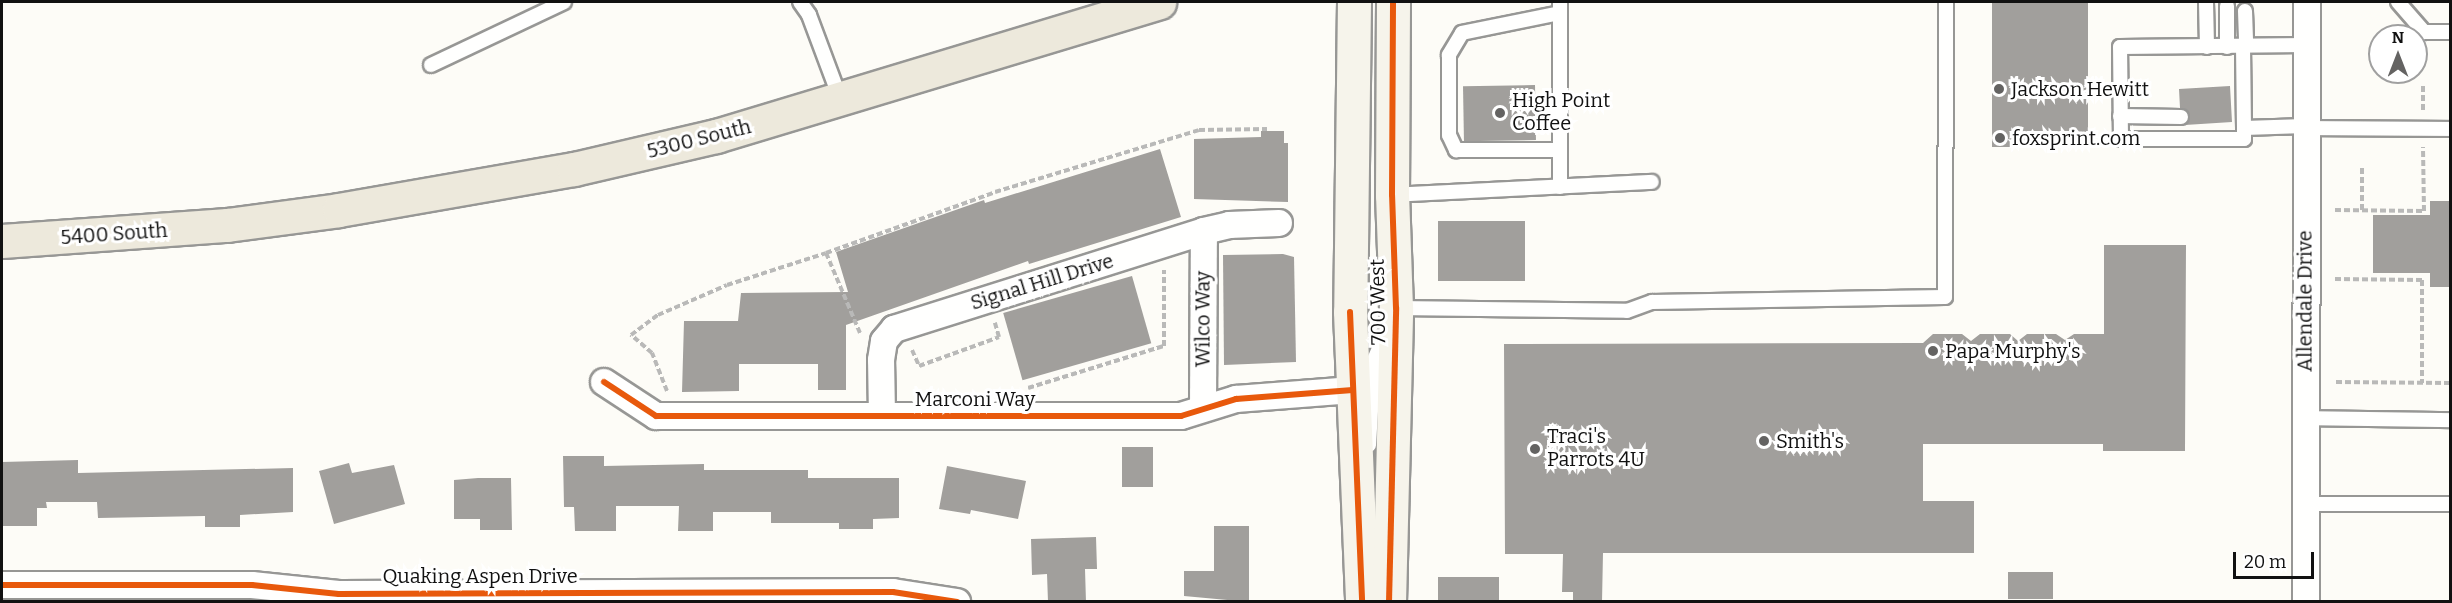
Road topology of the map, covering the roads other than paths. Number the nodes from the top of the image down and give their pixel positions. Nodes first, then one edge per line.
1 (564, 2) edge
2 (800, 2) edge
3 (1159, 2) edge
4 (1354, 2) edge
5 (1393, 2) edge
6 (1946, 2) edge
7 (2206, 2) edge
8 (2307, 2) edge
9 (2398, 2) edge
10 (2227, 6) dead end
11 (1560, 7) edge
12 (2246, 11) dead end
13 (2451, 32) edge
14 (2306, 45) junction
15 (2207, 46) junction
16 (2227, 46) junction
17 (2245, 46) junction
18 (431, 65) dead end
19 (840, 100) junction
20 (2120, 116) junction
21 (2181, 117) dead end
22 (2305, 127) junction
23 (2244, 128) junction
24 (2451, 129) edge
25 (1560, 150) junction
26 (1652, 182) dead end
27 (1560, 187) junction
28 (1392, 195) junction
29 (1280, 223) dead end
30 (227, 225) joint
31 (1204, 231) junction
32 (2, 241) edge
33 (1396, 308) junction
34 (604, 382) dead end
35 (1353, 390) junction
36 (1203, 407) junction
37 (882, 416) junction
38 (2304, 418) junction
39 (2451, 420) edge
40 (2305, 504) junction
41 (2451, 504) edge
42 (1359, 523) junction
43 (2, 585) edge
44 (185, 594) edge
45 (531, 597) edge
46 (957, 602) edge
47 (1362, 602) edge
48 (1389, 602) edge
49 (2306, 602) edge

1 - 18 lane
2 - 19 lane
3 - 19 main road, 5300 South
4 - 35 main road, 700 West
5 - 28 main road, 700 West
6 - 33 lane
7 - 15 lane
8 - 14 street, Allendale Drive
9 - 13 lane
10 - 16 lane
11 - 25 lane
11 - 25 lane
12 - 17 lane
14 - 17 lane
14 - 22 street, Allendale Drive
15 - 16 lane
15 - 20 lane
16 - 17 lane
17 - 23 lane
19 - 30 main road, 5300 South
20 - 21 lane
20 - 23 lane
22 - 23 lane
22 - 24 lane
22 - 38 street, Allendale Drive
25 - 27 lane
26 - 27 lane
27 - 28 lane
28 - 33 main road, 700 West
29 - 31 street, Signal Hill Drive
30 - 32 main road, 5400 South
31 - 36 street, Wilco Way
31 - 37 street, Signal Hill Drive
33 - 42 lane
33 - 48 main road, 700 West
34 - 37 street, Marconi Way
35 - 36 street, Marconi Way
35 - 42 main road, 700 West
36 - 37 street, Marconi Way
38 - 39 lane
38 - 40 street, Allendale Drive
40 - 41 lane
40 - 49 street, Allendale Drive
42 - 47 main road, 700 West
43 - 44 street, Quaking Aspen Drive
44 - 45 street, Quaking Aspen Drive
45 - 46 street, Quaking Aspen Drive

